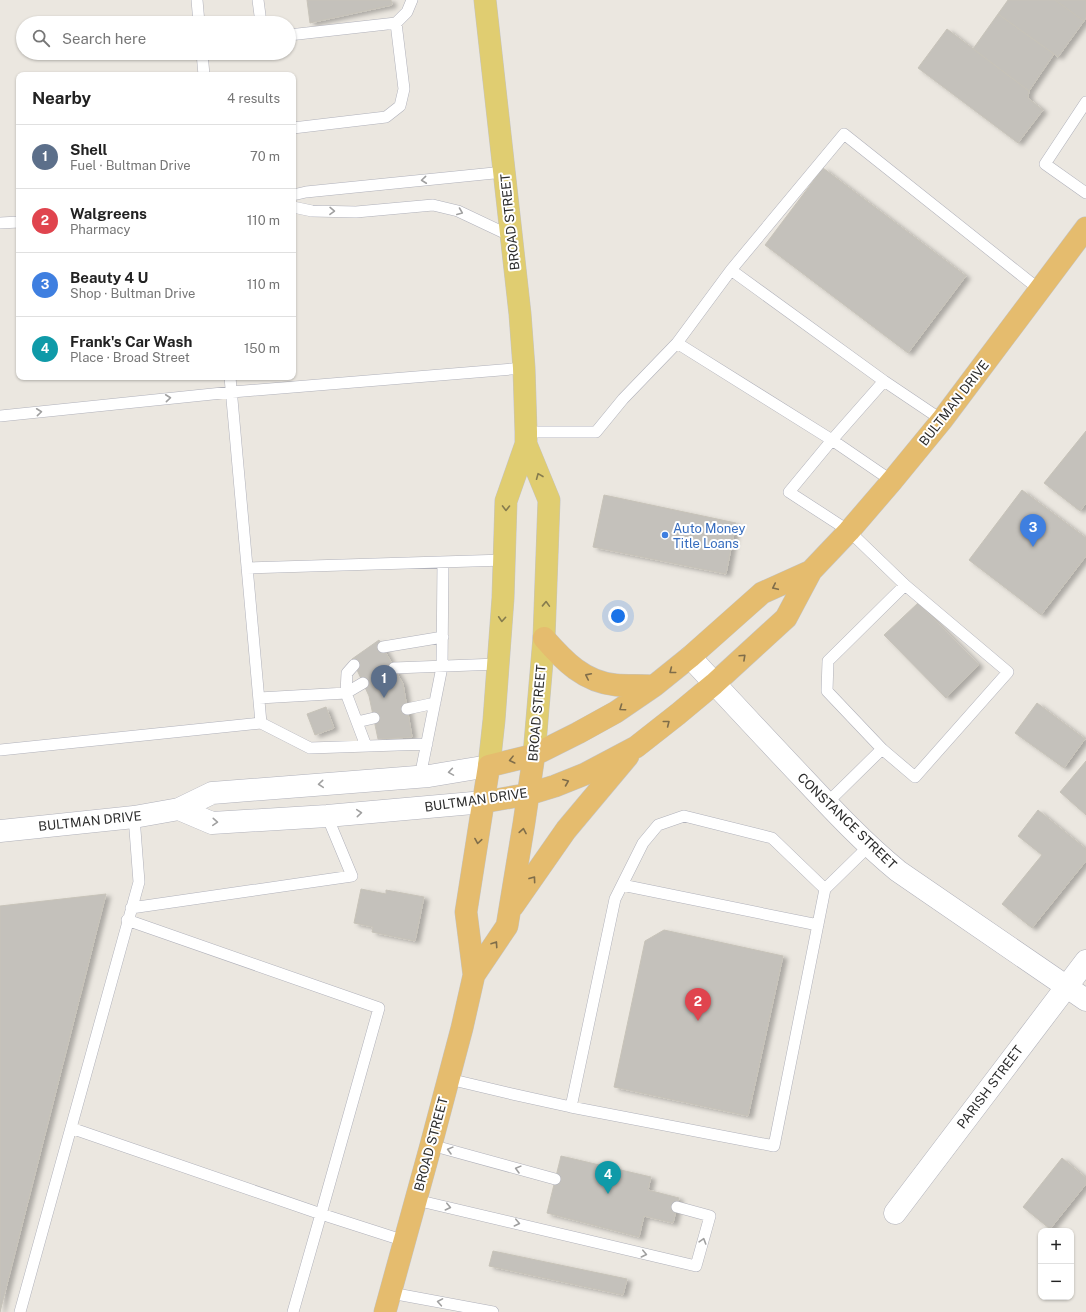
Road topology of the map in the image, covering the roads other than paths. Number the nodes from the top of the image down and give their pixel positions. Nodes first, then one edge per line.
1 (197, 0) edge
2 (258, 0) edge
3 (412, 0) edge
4 (485, 0) edge
5 (198, 16) edge
6 (260, 16) edge
7 (396, 23) junction
8 (296, 34) edge
9 (203, 60) edge
10 (204, 72) edge
11 (1086, 102) edge
12 (296, 128) edge
13 (504, 172) junction
14 (1086, 193) edge
15 (296, 194) edge
16 (296, 208) edge
17 (16, 222) edge
18 (0, 223) edge
19 (1086, 228) edge
20 (511, 236) junction
21 (731, 270) junction
22 (1040, 290) junction
23 (677, 343) junction
24 (524, 368) junction
25 (230, 380) edge
26 (884, 381) junction
27 (232, 392) junction
28 (0, 416) edge
29 (942, 420) junction
30 (526, 438) junction
31 (832, 440) junction
32 (892, 481) junction
33 (849, 531) junction
34 (505, 560) junction
35 (443, 562) junction
36 (247, 568) junction
37 (811, 571) junction
38 (905, 585) junction
39 (443, 637) junction
40 (544, 638) junction
41 (383, 646) dead end
42 (690, 657) junction
43 (498, 664) junction
44 (354, 665) dead end
45 (442, 667) junction
46 (394, 668) dead end
47 (363, 683) dead end
48 (714, 684) junction
49 (654, 686) junction
50 (346, 693) junction
51 (259, 698) junction
52 (435, 703) junction
53 (407, 709) dead end
54 (374, 718) dead end
55 (357, 722) junction
56 (261, 723) junction
57 (427, 744) junction
58 (366, 746) junction
59 (636, 747) junction
60 (882, 749) junction
61 (0, 750) edge
62 (534, 755) junction
63 (489, 766) junction
64 (420, 777) junction
65 (529, 794) junction
66 (484, 802) junction
67 (827, 803) junction
68 (179, 809) junction
69 (327, 816) junction
70 (134, 817) junction
71 (0, 831) edge
72 (869, 846) junction
73 (622, 885) junction
74 (825, 889) junction
75 (131, 908) junction
76 (510, 911) junction
77 (127, 920) junction
78 (818, 925) junction
79 (1086, 961) edge
80 (474, 975) junction
81 (1067, 986) junction
82 (1086, 1000) edge
83 (449, 1079) junction
84 (571, 1107) junction
85 (71, 1128) junction
86 (432, 1145) junction
87 (555, 1179) dead end
88 (416, 1200) junction
89 (677, 1207) dead end
90 (895, 1213) dead end
91 (321, 1214) junction
92 (405, 1241) junction
93 (388, 1302) edge
94 (20, 1312) edge
95 (293, 1312) edge
96 (493, 1312) edge

1 - 5 lane
2 - 6 lane
3 - 7 lane
4 - 13 main road, BROAD STREET
7 - 8 lane
7 - 12 lane
9 - 10 lane
11 - 14 lane
13 -> 15 lane
13 - 20 main road, BROAD STREET
16 -> 20 lane
17 - 18 lane
19 - 22 highway, BULTMAN DRIVE
20 - 24 main road, BROAD STREET
21 - 22 lane
21 - 23 lane
21 - 26 lane
22 - 29 highway, BULTMAN DRIVE
23 - 30 lane
23 - 31 lane
24 - 27 lane
24 - 30 main road, BROAD STREET
25 - 27 lane
26 - 29 lane
26 - 31 lane
28 -> 27 lane
27 - 36 lane
29 - 32 highway, BULTMAN DRIVE
30 -> 34 main road, BROAD STREET
40 -> 30 main road, BROAD STREET
31 - 32 lane
31 - 33 lane
32 - 33 highway, BULTMAN DRIVE
33 - 37 highway, BULTMAN DRIVE
33 - 38 lane
34 - 35 lane
34 -> 43 main road, BROAD STREET
35 - 36 lane
35 - 39 lane
36 - 51 lane
37 -> 42 highway, BULTMAN DRIVE
48 -> 37 highway, BULTMAN DRIVE
38 - 60 lane
38 - 60 lane
39 - 41 lane
39 - 45 lane
49 -> 40 highway
40 - 62 main road, BROAD STREET
42 - 48 street, CONSTANCE STREET
42 -> 49 highway, BULTMAN DRIVE
43 - 45 lane
43 - 63 main road, BROAD STREET
44 - 50 lane
45 - 46 lane
45 - 52 lane
47 - 50 lane
59 -> 48 highway, BULTMAN DRIVE
48 - 67 street, CONSTANCE STREET
49 -> 62 highway, BULTMAN DRIVE
50 - 51 lane
50 - 55 lane
51 - 56 lane
52 - 53 lane
52 - 57 lane
54 - 55 lane
55 - 58 lane
56 - 58 lane
56 - 61 lane
57 - 58 lane
57 - 64 lane
65 -> 59 highway, BULTMAN DRIVE
76 -> 59 highway
60 - 67 lane
62 -> 63 highway, BULTMAN DRIVE
62 - 65 highway, BROAD STREET
63 -> 64 street, BULTMAN DRIVE
63 - 66 highway, BROAD STREET
64 -> 68 street, BULTMAN DRIVE
65 - 66 highway, BULTMAN DRIVE
76 -> 65 highway, BROAD STREET
69 -> 66 street, BULTMAN DRIVE
66 -> 80 highway, BROAD STREET
67 - 72 street, CONSTANCE STREET
68 -> 69 street, BULTMAN DRIVE
68 - 70 street, BULTMAN DRIVE
69 - 75 lane
70 - 71 street, BULTMAN DRIVE
70 - 75 lane
72 - 74 lane
72 - 81 street, CONSTANCE STREET
73 - 74 lane
73 - 78 lane
73 - 84 lane
74 - 78 lane
75 - 77 lane
80 -> 76 highway, BROAD STREET
77 - 85 lane
77 - 91 lane
78 - 84 lane
79 - 81 street, PARISH STREET
80 - 83 highway, BROAD STREET
81 - 82 street, CONSTANCE STREET
81 - 90 street, PARISH STREET
83 - 84 lane
83 - 86 highway, BROAD STREET
85 - 91 lane
85 - 94 lane
87 -> 86 lane
86 - 88 highway, BROAD STREET
88 -> 89 lane
88 - 92 highway, BROAD STREET
91 - 92 lane
91 - 95 lane
92 - 93 highway, BROAD STREET
96 -> 93 lane

